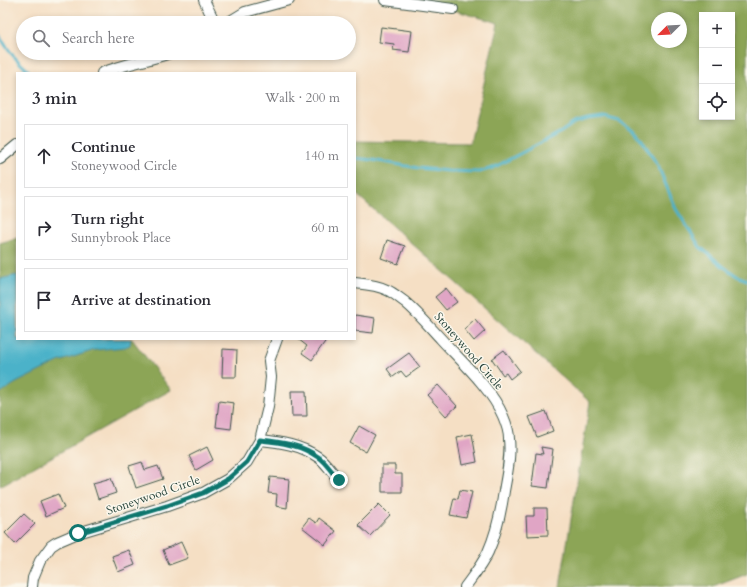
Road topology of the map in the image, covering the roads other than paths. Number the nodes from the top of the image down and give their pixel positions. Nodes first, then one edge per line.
1 (204, 0) edge
2 (290, 0) edge
3 (385, 0) edge
4 (453, 9) dead end
5 (212, 16) edge
6 (238, 16) edge
7 (148, 60) edge
8 (105, 72) edge
9 (16, 146) edge
10 (0, 159) edge
11 (356, 283) edge
12 (277, 340) edge
13 (260, 440) junction
14 (339, 480) dead end
15 (32, 587) edge
16 (465, 587) edge

1 - 5 street
2 - 6 street
3 - 4 street
7 - 8 street
9 - 10 street
11 - 16 street, Stoneywood Circle
12 - 13 street, Stoneywood Circle
13 - 14 street
13 - 15 street, Stoneywood Circle

